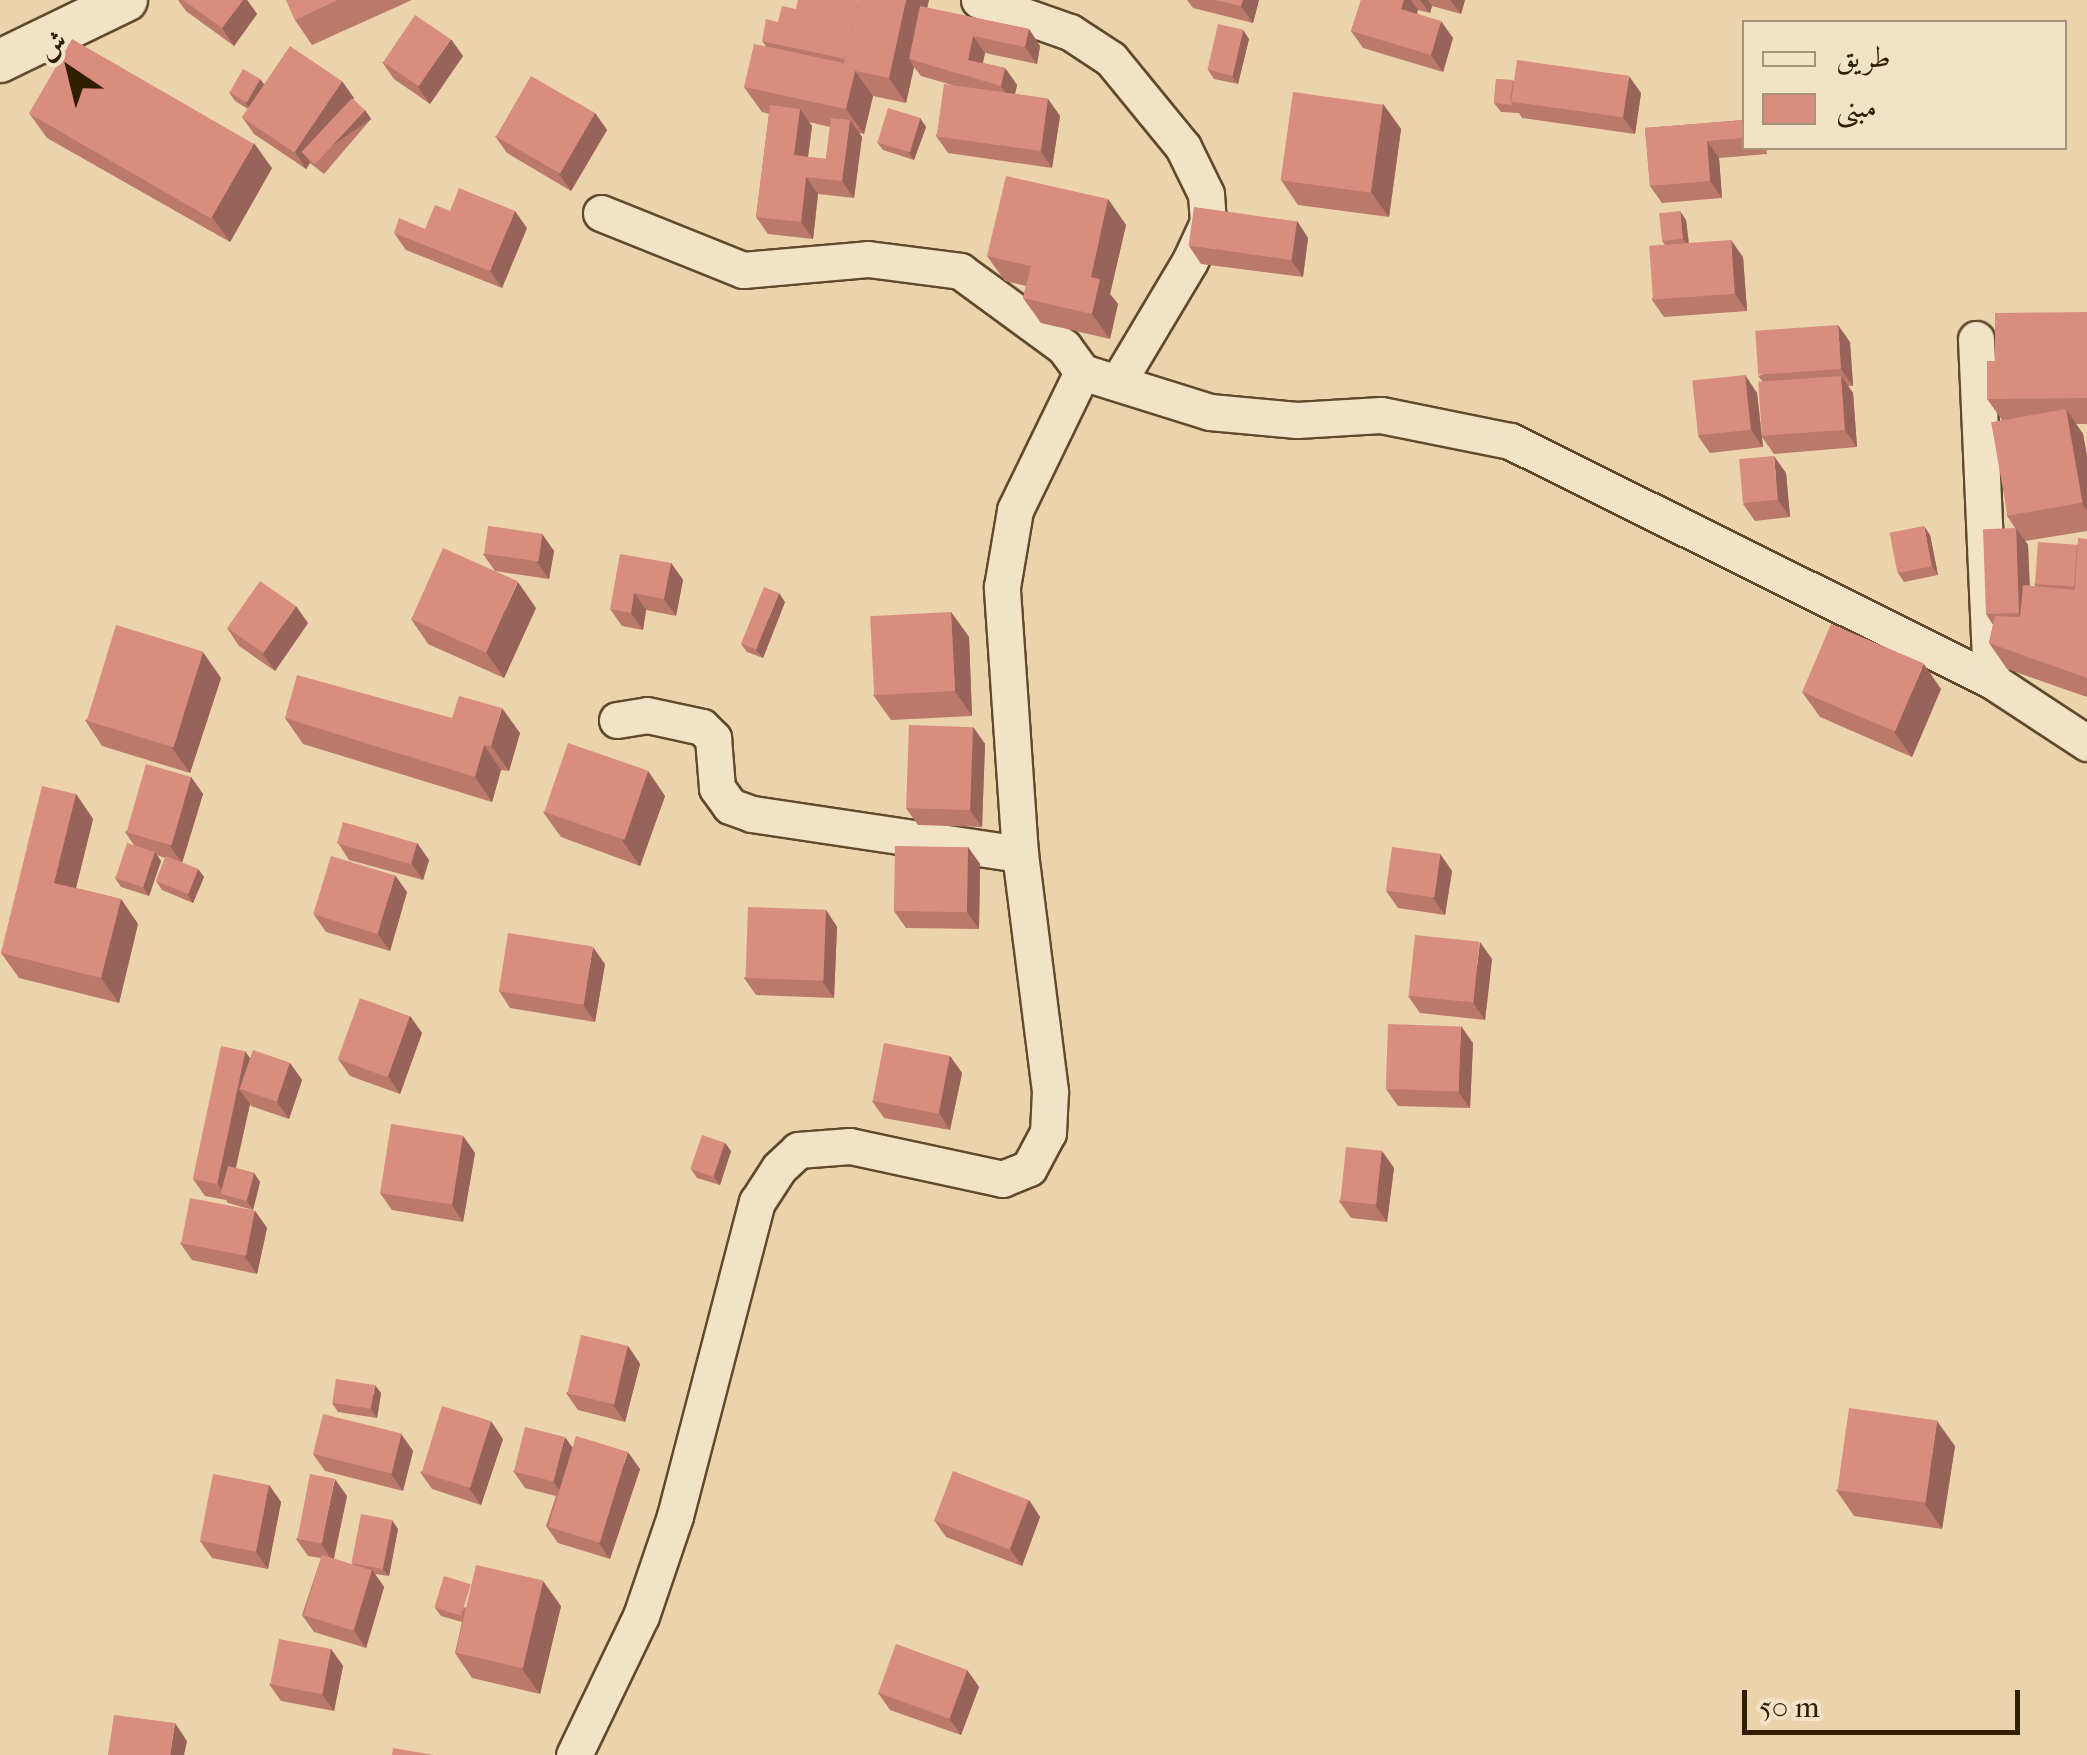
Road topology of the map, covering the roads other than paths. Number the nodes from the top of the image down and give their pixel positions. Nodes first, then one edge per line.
1 (126, 0) edge
2 (979, 0) edge
3 (0, 61) edge
4 (601, 212) dead end
5 (1976, 339) dead end
6 (1082, 372) junction
7 (1118, 382) junction
8 (1990, 680) junction
9 (617, 720) dead end
10 (2087, 743) edge
11 (1020, 854) junction
12 (574, 1755) edge

1 - 3 street
2 - 7 street
4 - 6 street
5 - 8 street
6 - 7 street
6 - 11 street
7 - 8 street
8 - 10 street
9 - 11 street
11 - 12 street

